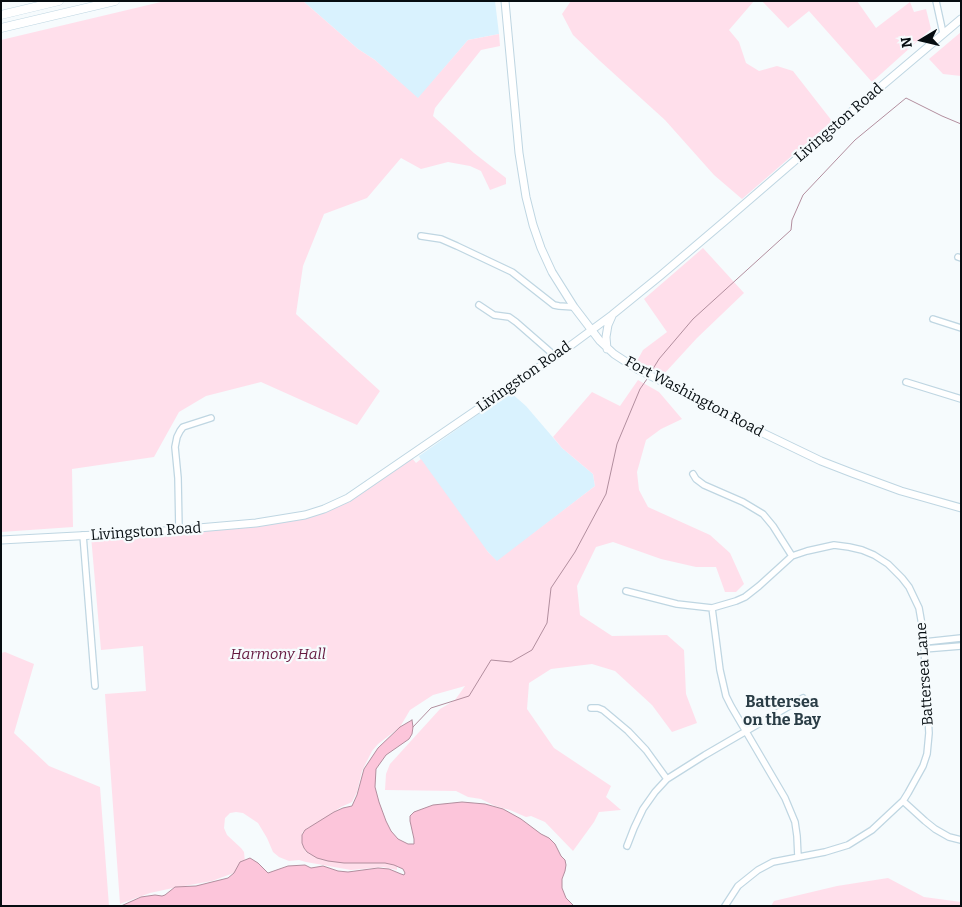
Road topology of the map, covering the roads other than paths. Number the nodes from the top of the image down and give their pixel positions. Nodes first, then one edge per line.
1 (59, 1) edge
2 (115, 1) edge
3 (504, 1) edge
4 (936, 1) edge
5 (1, 15) edge
6 (961, 19) edge
7 (1, 28) edge
8 (943, 33) junction
9 (421, 236) dead end
10 (479, 305) dead end
11 (574, 307) junction
12 (612, 315) junction
13 (933, 319) dead end
14 (961, 328) edge
15 (591, 330) junction
16 (607, 349) junction
17 (555, 356) junction
18 (906, 382) dead end
19 (961, 399) edge
20 (211, 418) dead end
21 (693, 474) dead end
22 (961, 508) edge
23 (179, 530) junction
24 (83, 535) junction
25 (1, 540) edge
26 (792, 556) junction
27 (626, 591) dead end
28 (712, 608) junction
29 (961, 638) edge
30 (924, 642) junction
31 (961, 646) edge
32 (924, 649) junction
33 (95, 686) dead end
34 (803, 698) dead end
35 (592, 708) dead end
36 (746, 731) junction
37 (667, 779) junction
38 (903, 801) junction
39 (961, 840) edge
40 (627, 846) dead end
41 (798, 857) junction
42 (725, 906) edge

1 - 5 highway
2 - 7 highway
3 - 11 main road, Fort Washington Road
4 - 8 street
6 - 8 main road, Livingston Road
8 - 12 main road, Livingston Road
9 - 11 street
10 - 17 street
11 - 15 main road, Fort Washington Road
12 - 15 main road, Livingston Road
12 - 16 main road
13 - 14 street
15 - 16 main road, Fort Washington Road
15 - 17 main road, Livingston Road
16 - 22 main road, Fort Washington Road
17 - 23 main road, Livingston Road
18 - 19 street
20 - 23 street
21 - 26 street
23 - 24 main road, Livingston Road
24 - 25 main road, Livingston Road
24 - 33 street
26 - 28 street, Battersea Lane
26 - 30 street, Battersea Lane
27 - 28 street, Battersea Lane
28 - 36 street
29 - 30 street
30 - 32 street, Battersea Lane
31 - 32 street
32 - 38 street, Battersea Lane
34 - 36 street
35 - 37 street
36 - 37 street
36 - 41 street
37 - 40 street
38 - 39 street
38 - 41 street, Battersea Lane
41 - 42 street, Battersea Lane

